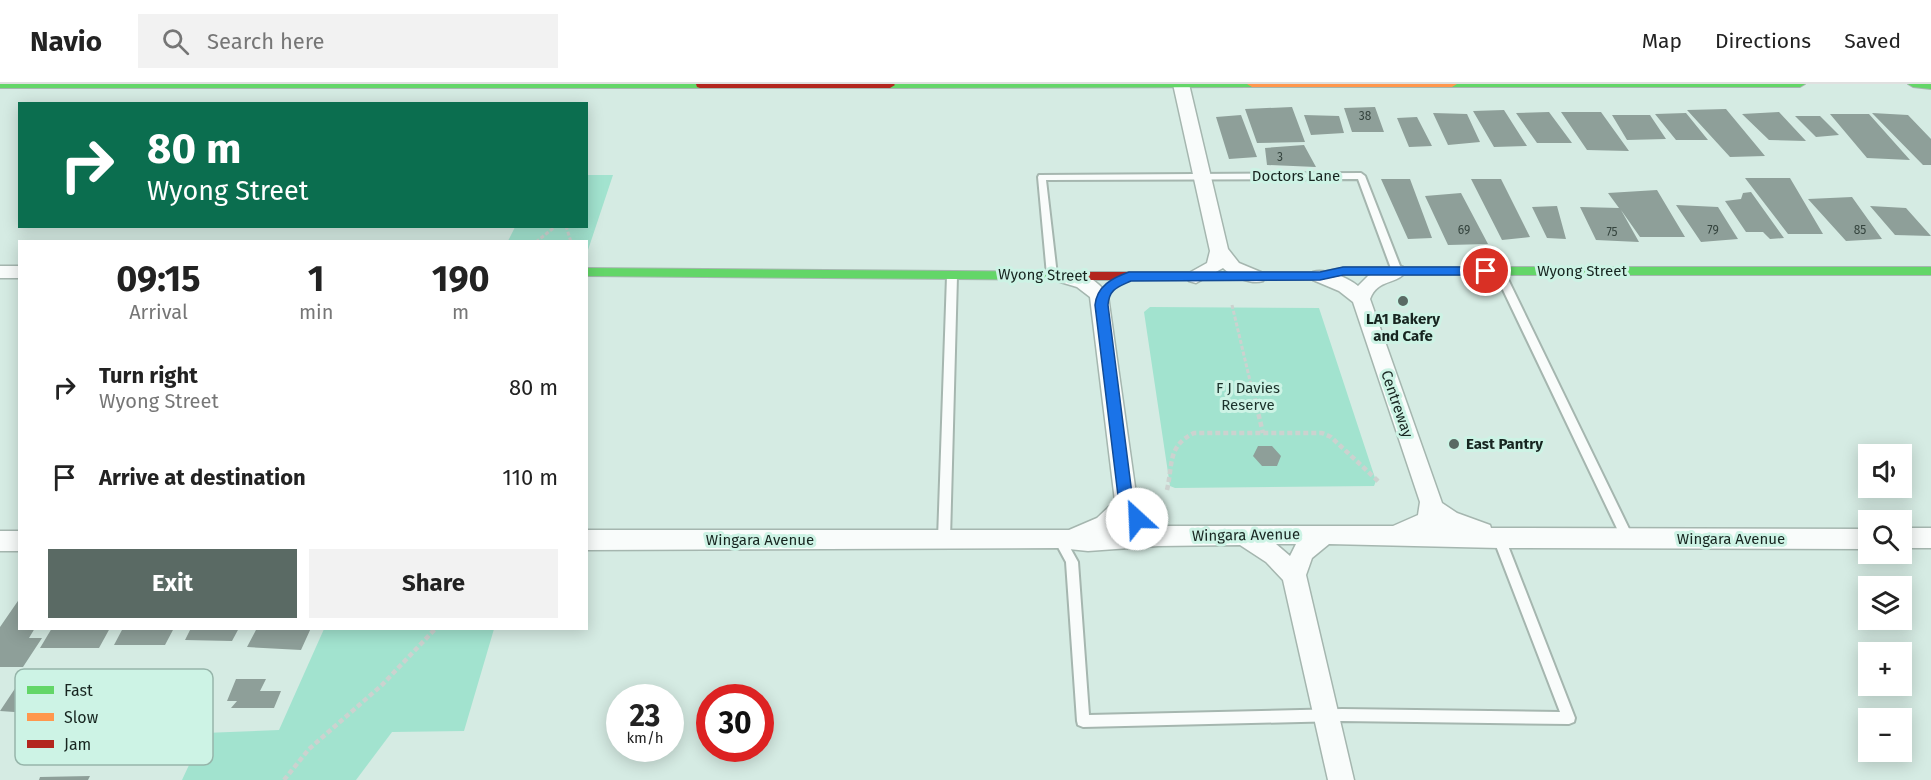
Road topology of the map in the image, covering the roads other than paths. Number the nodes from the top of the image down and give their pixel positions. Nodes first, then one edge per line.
1 (250, 84) edge
2 (500, 84) edge
3 (750, 84) edge
4 (1181, 84) edge
5 (1407, 84) edge
6 (1800, 84) edge
7 (1913, 84) edge
8 (1931, 86) edge
9 (4, 88) edge
10 (1202, 177) junction
11 (1219, 251) junction
12 (1397, 271) junction
13 (1499, 271) junction
14 (1931, 271) edge
15 (0, 272) edge
16 (18, 272) edge
17 (588, 272) edge
18 (1052, 275) junction
19 (952, 276) junction
20 (1129, 276) junction
21 (1320, 276) junction
22 (1196, 277) junction
23 (1256, 277) junction
24 (1361, 299) junction
25 (1101, 305) junction
26 (1126, 504) junction
27 (1432, 508) junction
28 (1324, 534) junction
29 (1398, 534) junction
30 (1158, 536) junction
31 (1245, 536) junction
32 (1059, 538) junction
33 (1499, 538) junction
34 (1858, 538) edge
35 (1912, 538) edge
36 (1931, 538) edge
37 (944, 539) junction
38 (1628, 539) junction
39 (588, 540) edge
40 (0, 541) edge
41 (18, 541) edge
42 (1294, 575) junction
43 (1326, 715) junction
44 (1341, 780) edge

1 - 2 main road
1 - 9 main road
2 - 3 main road
3 - 4 main road
4 - 5 main road
4 - 10 street
5 - 6 main road
7 - 8 main road
10 - 11 street
10 - 12 lane, Doctors Lane
10 - 18 lane
11 - 22 street
11 - 23 street
12 - 13 main road, Wyong Street
12 - 21 main road, Wyong Street
12 - 24 street
13 - 14 main road, Wyong Street
13 - 38 lane
15 - 16 street
17 - 19 main road, Wyong Street
18 - 19 main road, Wyong Street
18 - 20 main road, Wyong Street
18 - 25 street
19 - 37 lane
20 - 22 main road, Wyong Street
20 - 25 street
21 - 23 main road, Wyong Street
21 - 24 street
22 - 23 main road, Wyong Street
24 - 27 street, Centreway
25 - 26 street
26 - 30 street
26 - 32 street
27 - 29 street
27 - 33 street
28 - 29 street, Wingara Avenue
28 - 31 street, Wingara Avenue
28 - 42 street
29 - 33 street, Wingara Avenue
30 - 31 street, Wingara Avenue
30 - 32 street, Wingara Avenue
31 - 42 street
32 - 37 street, Wingara Avenue
32 - 43 lane
33 - 38 street, Wingara Avenue
33 - 43 lane
34 - 38 street, Wingara Avenue
35 - 36 street
37 - 39 street, Wingara Avenue
40 - 41 street
42 - 43 street
43 - 44 street

